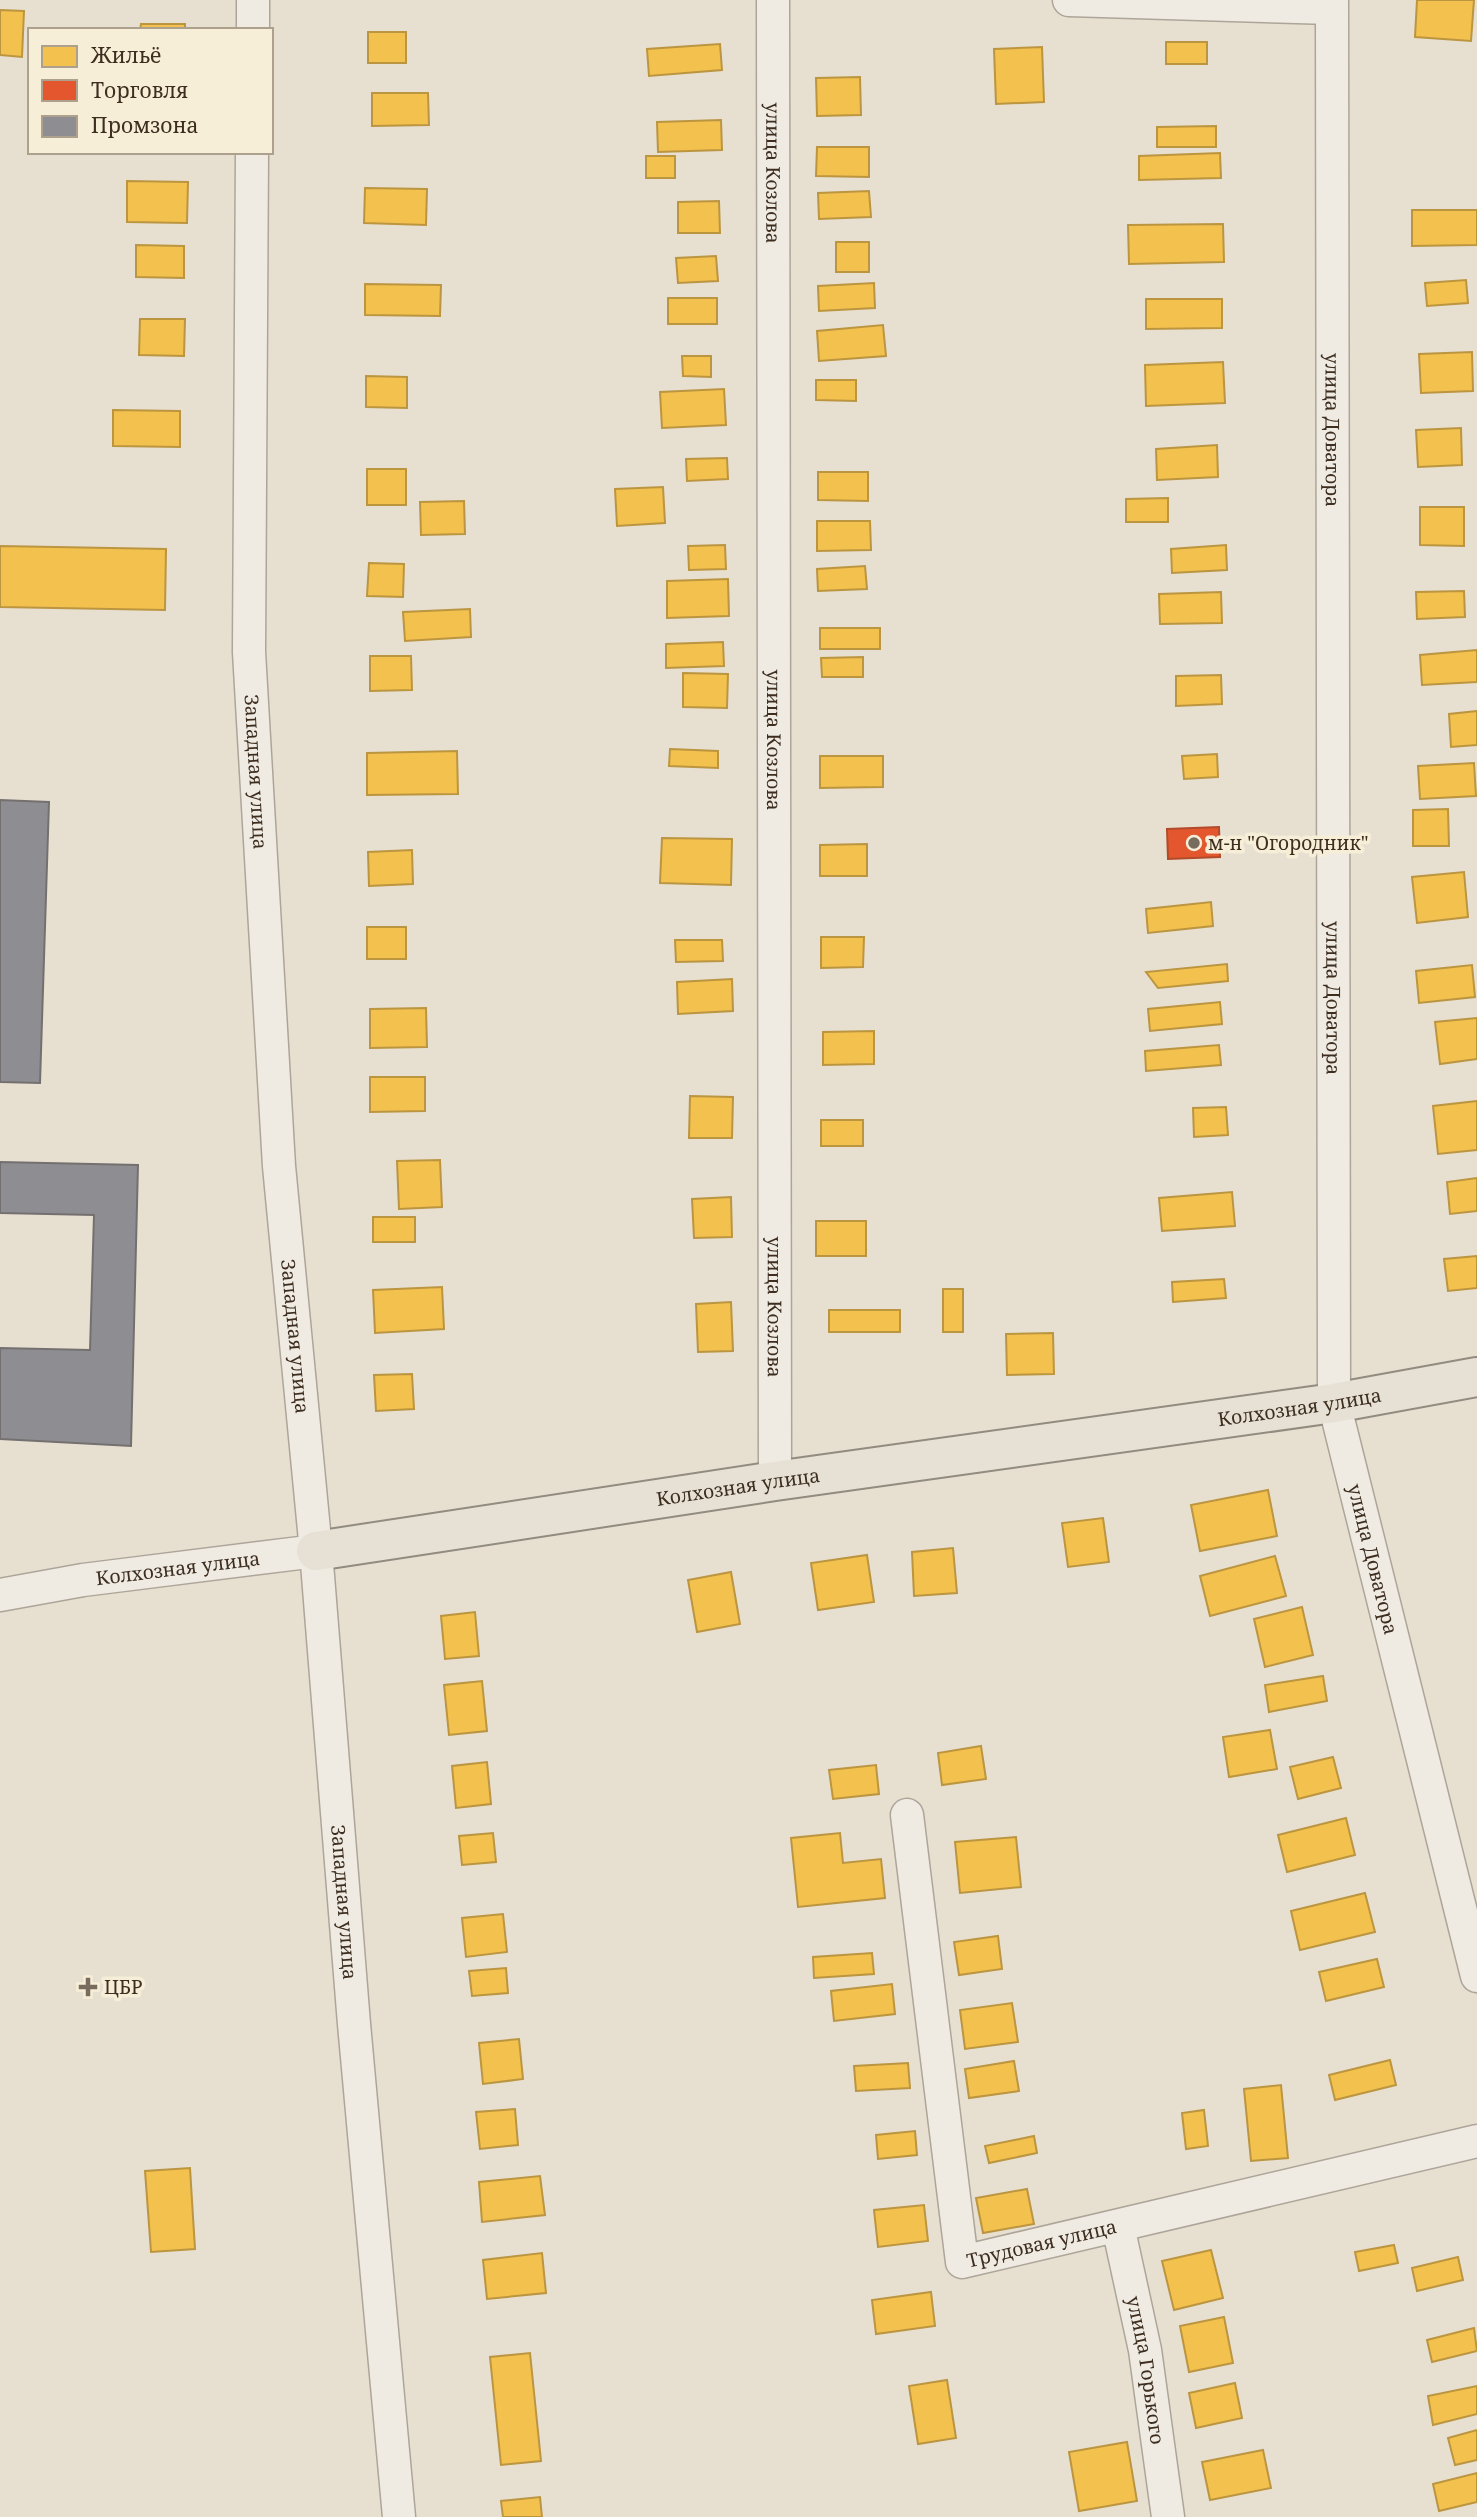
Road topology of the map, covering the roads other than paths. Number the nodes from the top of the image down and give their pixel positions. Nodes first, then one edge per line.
1 (253, 0) edge
2 (773, 0) edge
3 (1069, 0) edge
4 (1331, 4) edge
5 (253, 28) edge
6 (252, 154) edge
7 (1477, 1377) edge
8 (1334, 1403) junction
9 (775, 1481) junction
10 (316, 1552) junction
11 (0, 1595) edge
12 (907, 1815) dead end
13 (1477, 1976) edge
14 (1477, 2141) edge
15 (1118, 2225) junction
16 (399, 2517) edge
17 (1168, 2517) edge

1 - 5 street
2 - 9 street, улица Козлова
3 - 4 street
4 - 8 street, улица Доватора
6 - 10 street, Западная улица
7 - 8 main road, Колхозная улица
8 - 9 main road, Колхозная улица
8 - 13 street, улица Доватора
9 - 10 main road, Колхозная улица
10 - 11 street, Колхозная улица
10 - 16 street, Западная улица
12 - 15 street, Трудовая улица
14 - 15 street, Трудовая улица
15 - 17 street, улица Горького

